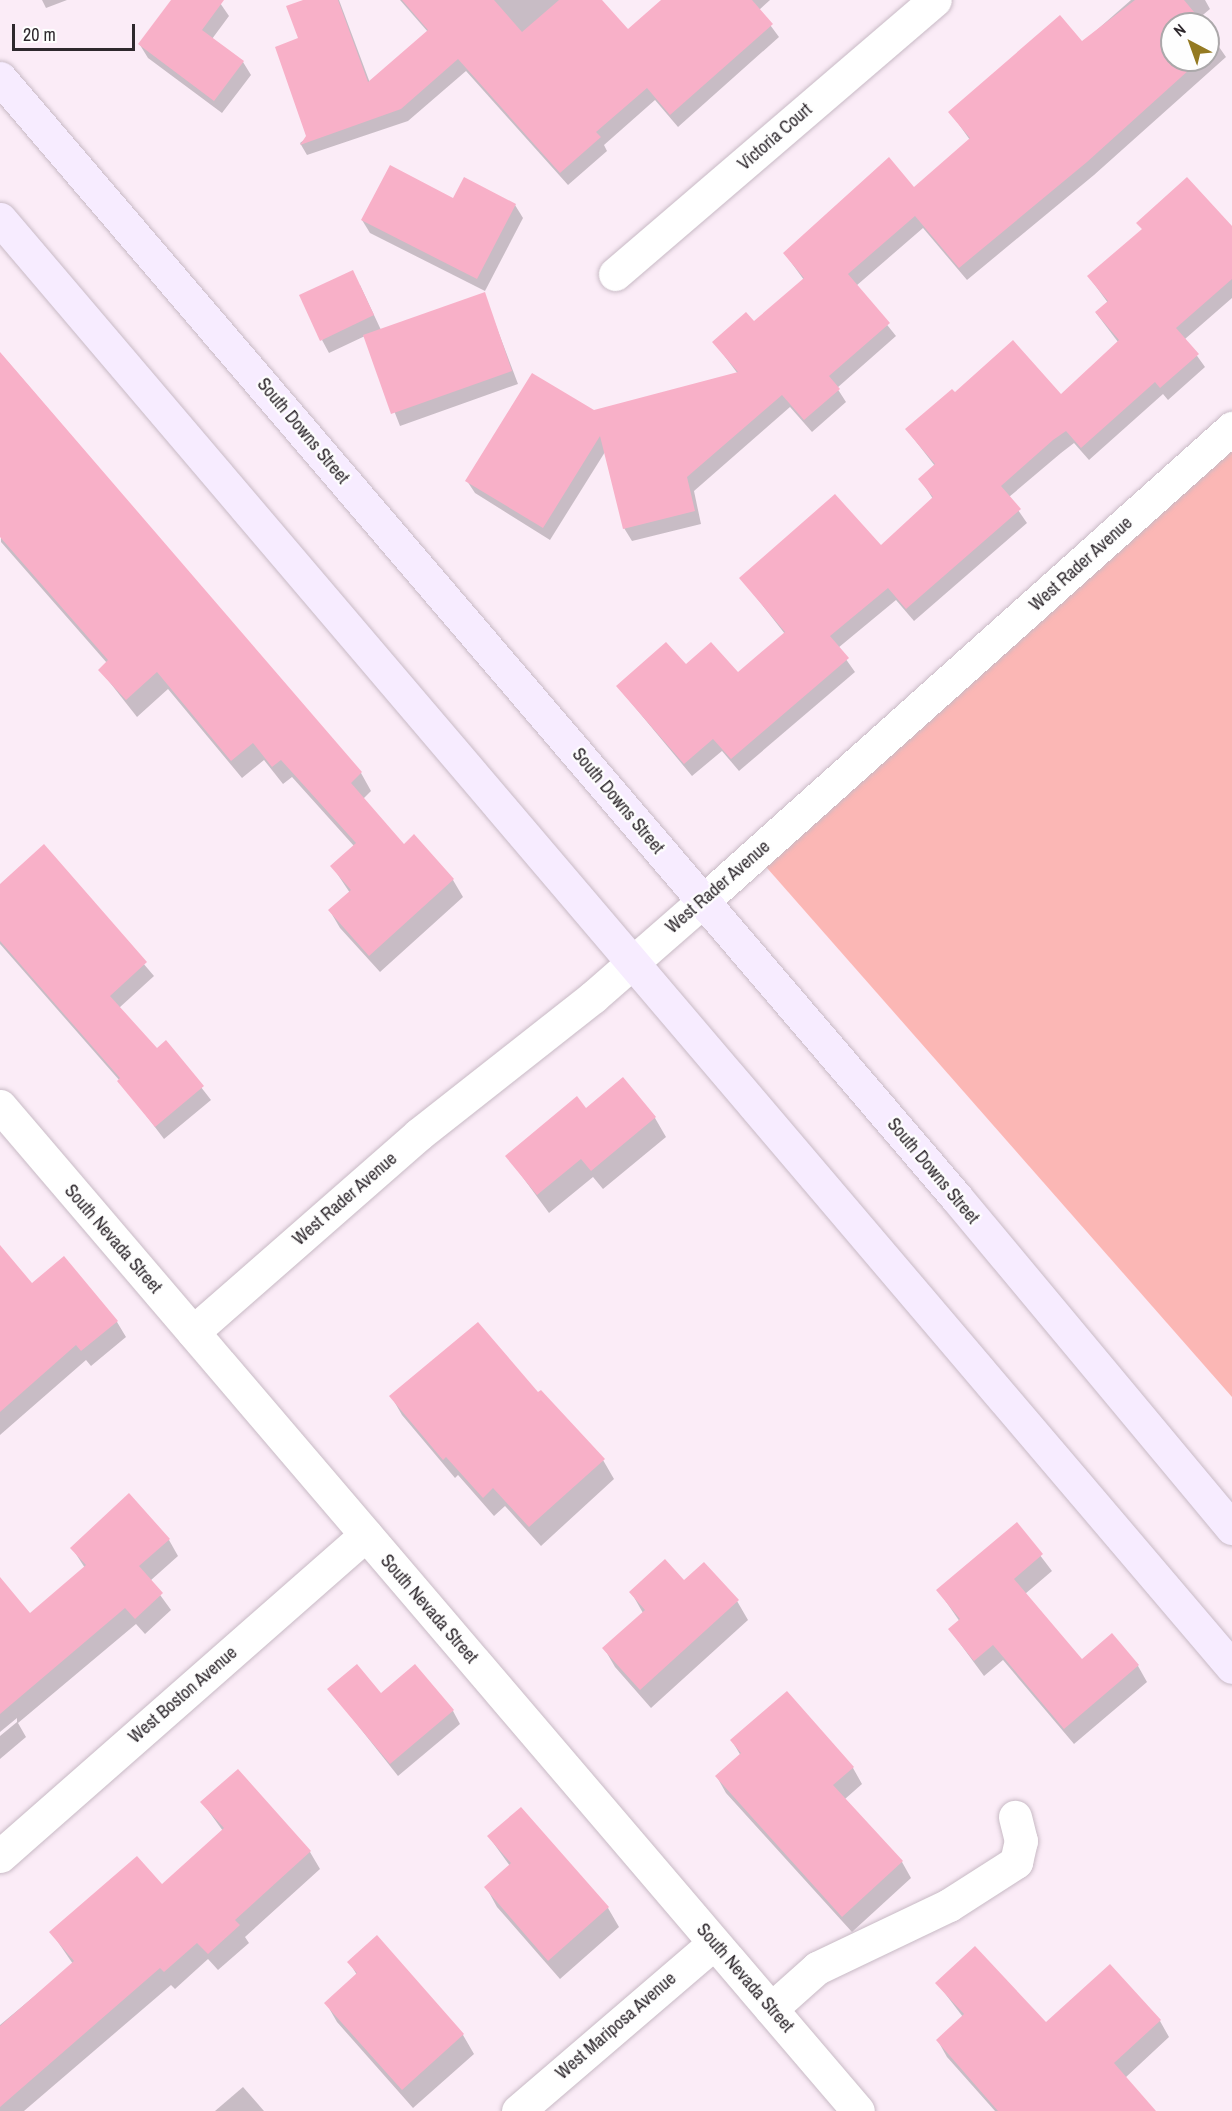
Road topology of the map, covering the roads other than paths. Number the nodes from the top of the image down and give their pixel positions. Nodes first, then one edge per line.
1 (935, 0) edge
2 (0, 78) edge
3 (0, 219) edge
4 (615, 274) dead end
5 (1232, 428) edge
6 (703, 901) junction
7 (631, 962) junction
8 (5, 1123) edge
9 (193, 1332) junction
10 (1232, 1528) edge
11 (366, 1535) junction
12 (1232, 1667) edge
13 (1015, 1816) dead end
14 (0, 1856) edge
15 (714, 1943) junction
16 (771, 2009) junction
17 (518, 2111) edge
18 (858, 2111) edge

1 - 4 street, Victoria Court
2 - 6 main road, South Downs Street
3 - 7 main road
5 - 6 street, West Rader Avenue
6 - 7 street, West Rader Avenue
6 - 10 main road, South Downs Street
7 - 9 street, West Rader Avenue
7 - 12 main road
8 - 9 street, South Nevada Street
9 - 11 street, South Nevada Street
11 - 14 street, West Boston Avenue
11 - 15 street, South Nevada Street
13 - 16 street
15 - 16 street, South Nevada Street
15 - 17 street, West Mariposa Avenue
16 - 18 street, South Nevada Street

